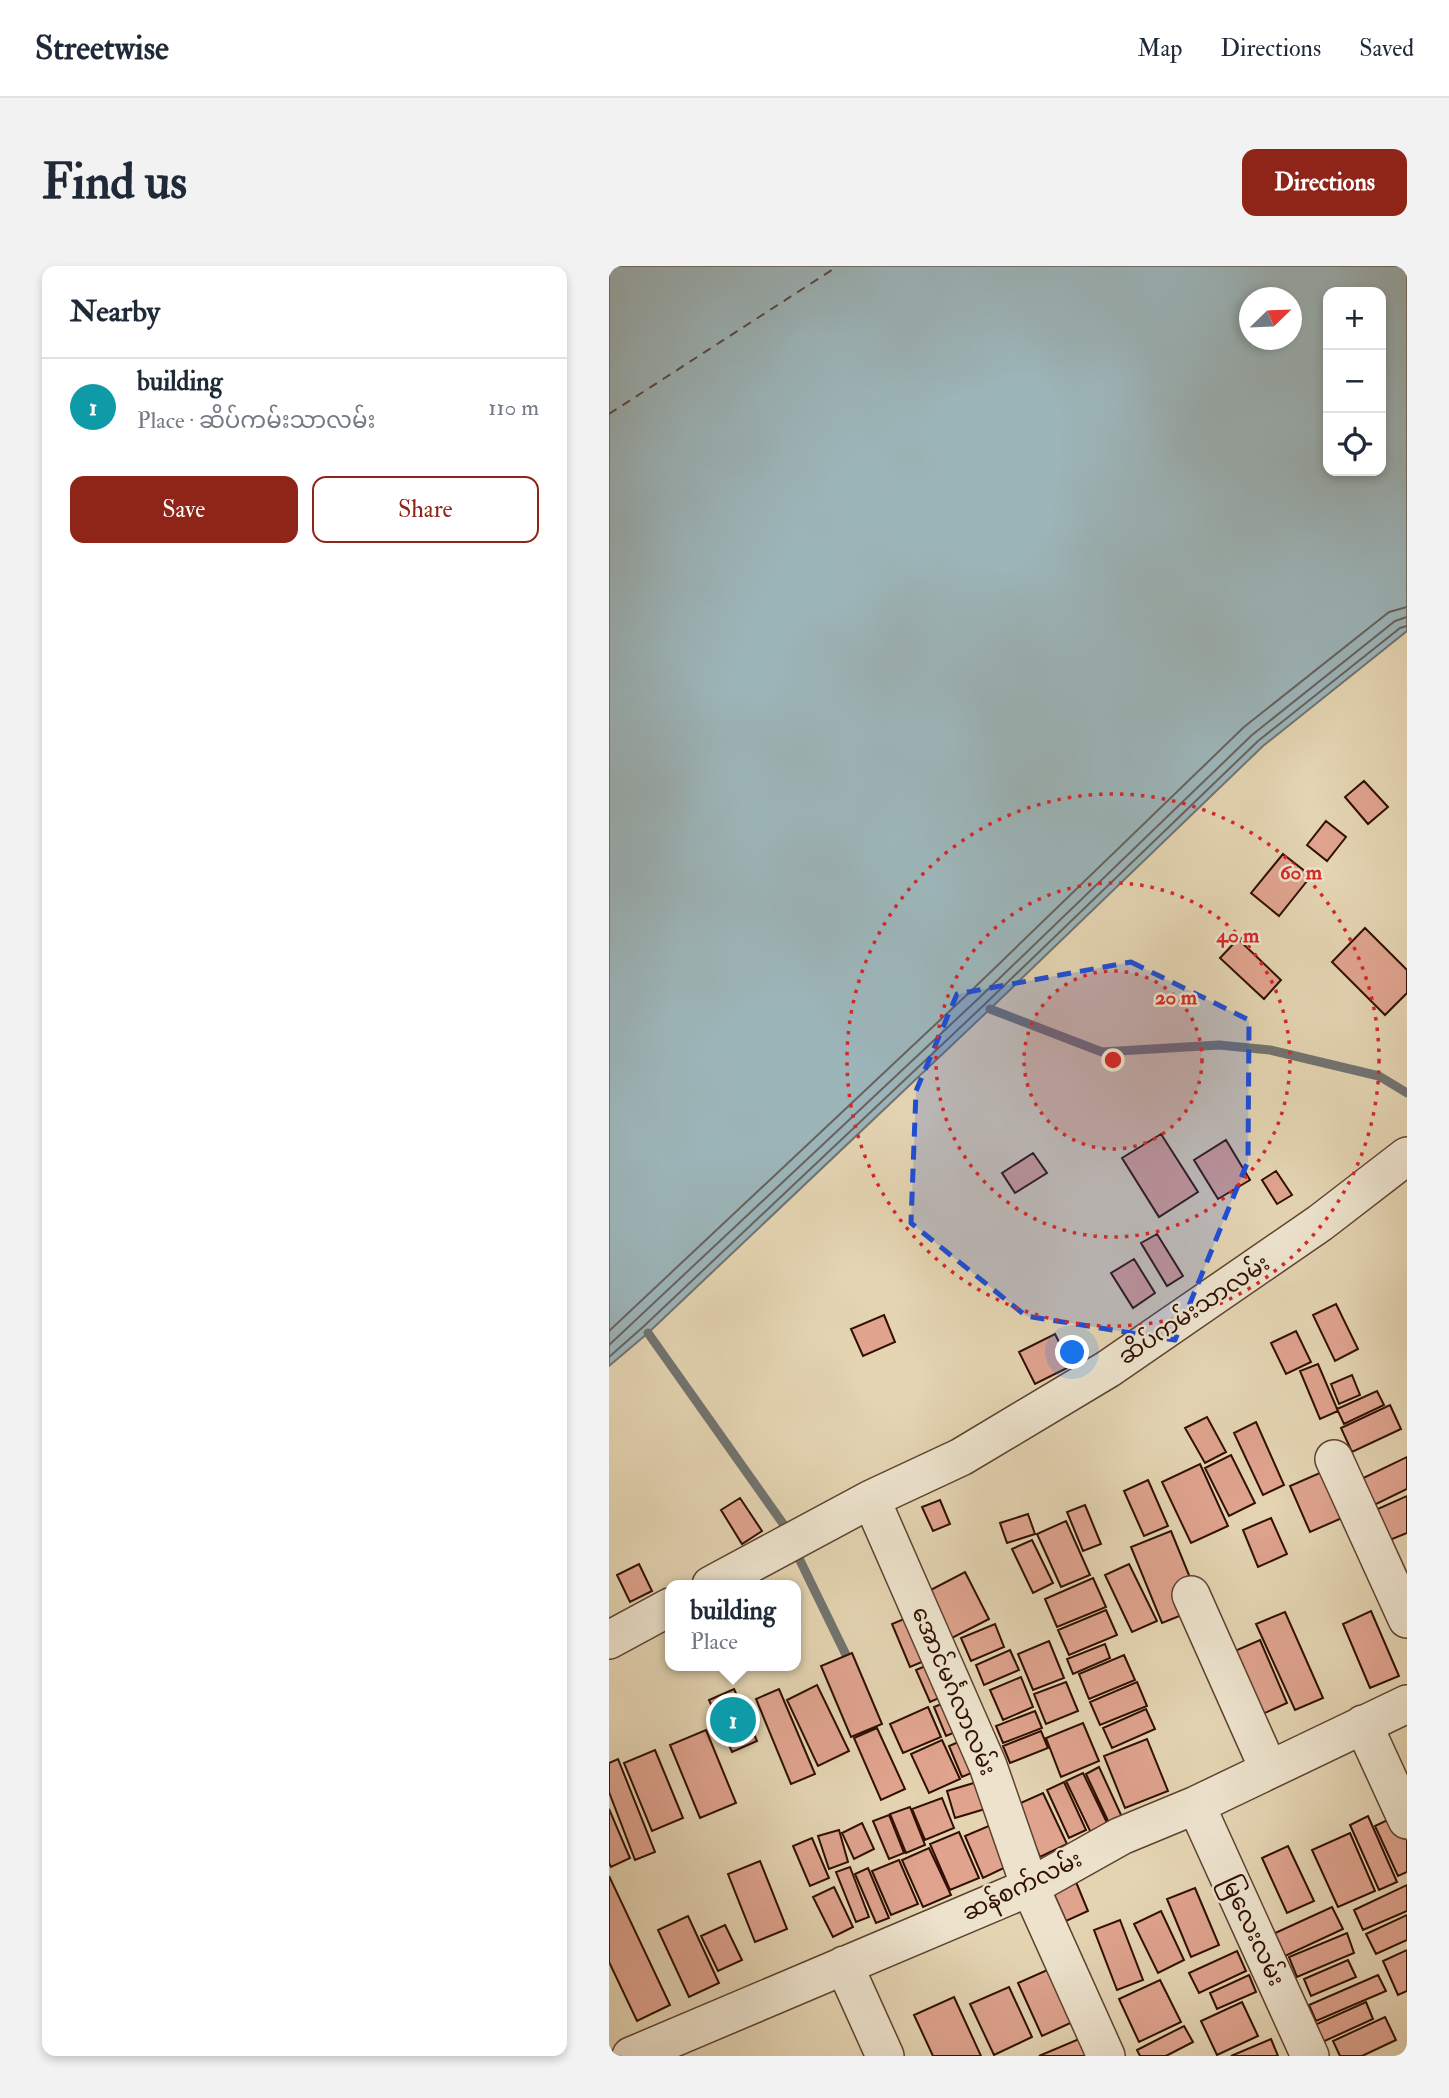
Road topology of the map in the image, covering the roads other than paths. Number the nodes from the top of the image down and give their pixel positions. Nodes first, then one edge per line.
1 (1407, 1156) edge
2 (1334, 1459) dead end
3 (871, 1499) junction
4 (720, 1580) edge
5 (1191, 1595) dead end
6 (665, 1610) edge
7 (1407, 1619) edge
8 (609, 1640) edge
9 (1407, 1704) edge
10 (1363, 1724) junction
11 (1269, 1770) junction
12 (1196, 1805) junction
13 (1407, 1820) edge
14 (1030, 1887) junction
15 (844, 1965) junction
16 (646, 2053) edge
17 (885, 2056) edge
18 (1105, 2056) edge
19 (1310, 2056) edge

1 - 3 street, ဆိပ်ကမ်းသာလမ်း
2 - 7 street
3 - 4 street, ဆိပ်ကမ်းသာလမ်း
3 - 14 street, အောင်မင်္ဂလာလမ်း
5 - 11 street
6 - 8 street
9 - 10 street, ဆန်စက်လမ်း
10 - 11 street, ဆန်စက်လမ်း
10 - 13 street
11 - 12 street, ဆန်စက်လမ်း
12 - 14 street, ဆန်စက်လမ်း
12 - 19 street, မြလေးလမ်း
14 - 15 street, ဆန်စက်လမ်း
14 - 18 street, အောင်မင်္ဂလာလမ်း
15 - 16 street, ဆန်စက်လမ်း
15 - 17 street

